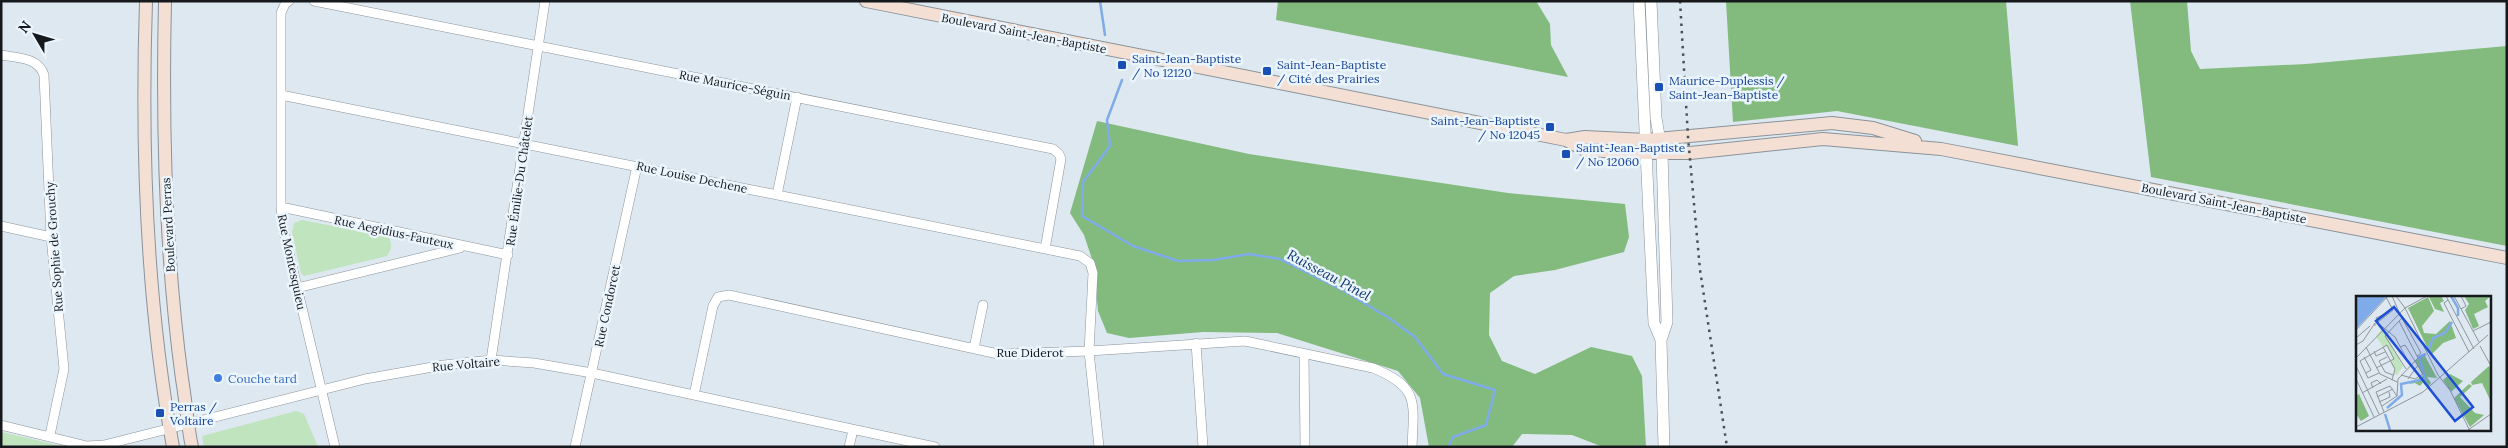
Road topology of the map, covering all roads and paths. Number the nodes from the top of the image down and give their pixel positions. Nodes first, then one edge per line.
1 (146, 1) edge
2 (165, 1) edge
3 (290, 1) edge
4 (314, 1) edge
5 (545, 1) edge
6 (866, 1) edge
7 (1638, 1) edge
8 (1651, 1) edge
9 (538, 45) junction
10 (1, 55) edge
11 (282, 95) junction
12 (797, 97) junction
13 (1661, 138) junction
14 (1566, 140) junction
15 (1646, 140) junction
16 (525, 144) junction
17 (1941, 148) junction
18 (1648, 153) junction
19 (1662, 154) junction
20 (637, 166) junction
21 (777, 195) junction
22 (281, 207) junction
23 (2, 227) edge
24 (51, 236) junction
25 (463, 247) junction
26 (1045, 249) junction
27 (508, 255) junction
28 (2507, 258) edge
29 (297, 288) junction
30 (983, 304) dead end
31 (1661, 340) junction
32 (1196, 343) junction
33 (974, 348) junction
34 (1089, 351) junction
35 (1304, 354) junction
36 (491, 360) junction
37 (592, 373) junction
38 (320, 390) junction
39 (694, 395) junction
40 (187, 424) junction
41 (1, 425) edge
42 (169, 429) junction
43 (853, 430) junction
44 (50, 435) junction
45 (172, 447) edge
46 (192, 447) edge
47 (335, 447) edge
48 (575, 447) edge
49 (849, 447) edge
50 (935, 447) edge
51 (1099, 447) edge
52 (1203, 447) edge
53 (1305, 447) edge
54 (1412, 447) edge
55 (1664, 447) edge

1 - 42 main road, Boulevard Perras
2 - 40 main road, Boulevard Perras
3 - 11 street, Rue Montesquieu
4 - 9 street, Rue Maurice-Séguin
5 - 9 street, Rue Émilie-Du Châtelet
6 - 14 main road, Boulevard Saint-Jean-Baptiste
7 - 15 street
8 - 13 street
9 - 12 street, Rue Maurice-Séguin
9 - 16 street, Rue Émilie-Du Châtelet
10 - 24 street, Rue Sophie de Grouchy
11 - 16 street, Rue Louise Dechene
11 - 22 street, Rue Montesquieu
12 - 21 street
12 - 26 street, Rue Maurice-Séguin
13 - 15 main road, Boulevard Saint-Jean-Baptiste
13 - 17 main road, Boulevard Saint-Jean-Baptiste
13 - 19 street
14 - 15 main road, Boulevard Saint-Jean-Baptiste
14 - 18 main road, Boulevard Saint-Jean-Baptiste
15 - 18 street
16 - 20 street, Rue Louise Dechene
16 - 27 street, Rue Émilie-Du Châtelet
17 - 19 main road, Boulevard Saint-Jean-Baptiste
17 - 28 main road, Boulevard Saint-Jean-Baptiste
18 - 19 main road, Boulevard Saint-Jean-Baptiste
18 - 31 street
19 - 31 street
20 - 21 street, Rue Louise Dechene
20 - 37 street, Rue Condorcet
21 - 26 street, Rue Louise Dechene
22 - 25 street, Rue Aegidius-Fauteux
22 - 29 street, Rue Montesquieu
23 - 24 street
24 - 44 street, Rue Sophie de Grouchy
25 - 27 street, Rue Aegidius-Fauteux
25 - 29 street
26 - 34 street, Rue Louise Dechene
27 - 36 street, Rue Émilie-Du Châtelet
29 - 38 street, Rue Montesquieu
30 - 33 street
31 - 55 street
32 - 34 street, Rue Diderot
32 - 35 street, Rue Diderot
32 - 52 street
33 - 34 street, Rue Diderot
33 - 39 street, Rue Diderot
34 - 51 street
35 - 53 street
35 - 54 street, Rue Diderot
36 - 37 street, Rue Voltaire
36 - 38 street, Rue Voltaire
37 - 39 street, Rue Voltaire
37 - 48 street, Rue Condorcet
38 - 40 street, Rue Voltaire
38 - 47 street, Rue Montesquieu
39 - 43 street, Rue Voltaire
40 - 42 street, Rue Voltaire
40 - 46 main road, Boulevard Perras
41 - 44 street, Rue Voltaire
42 - 44 street, Rue Voltaire
42 - 45 main road, Boulevard Perras
43 - 49 street
43 - 50 street, Rue Voltaire

